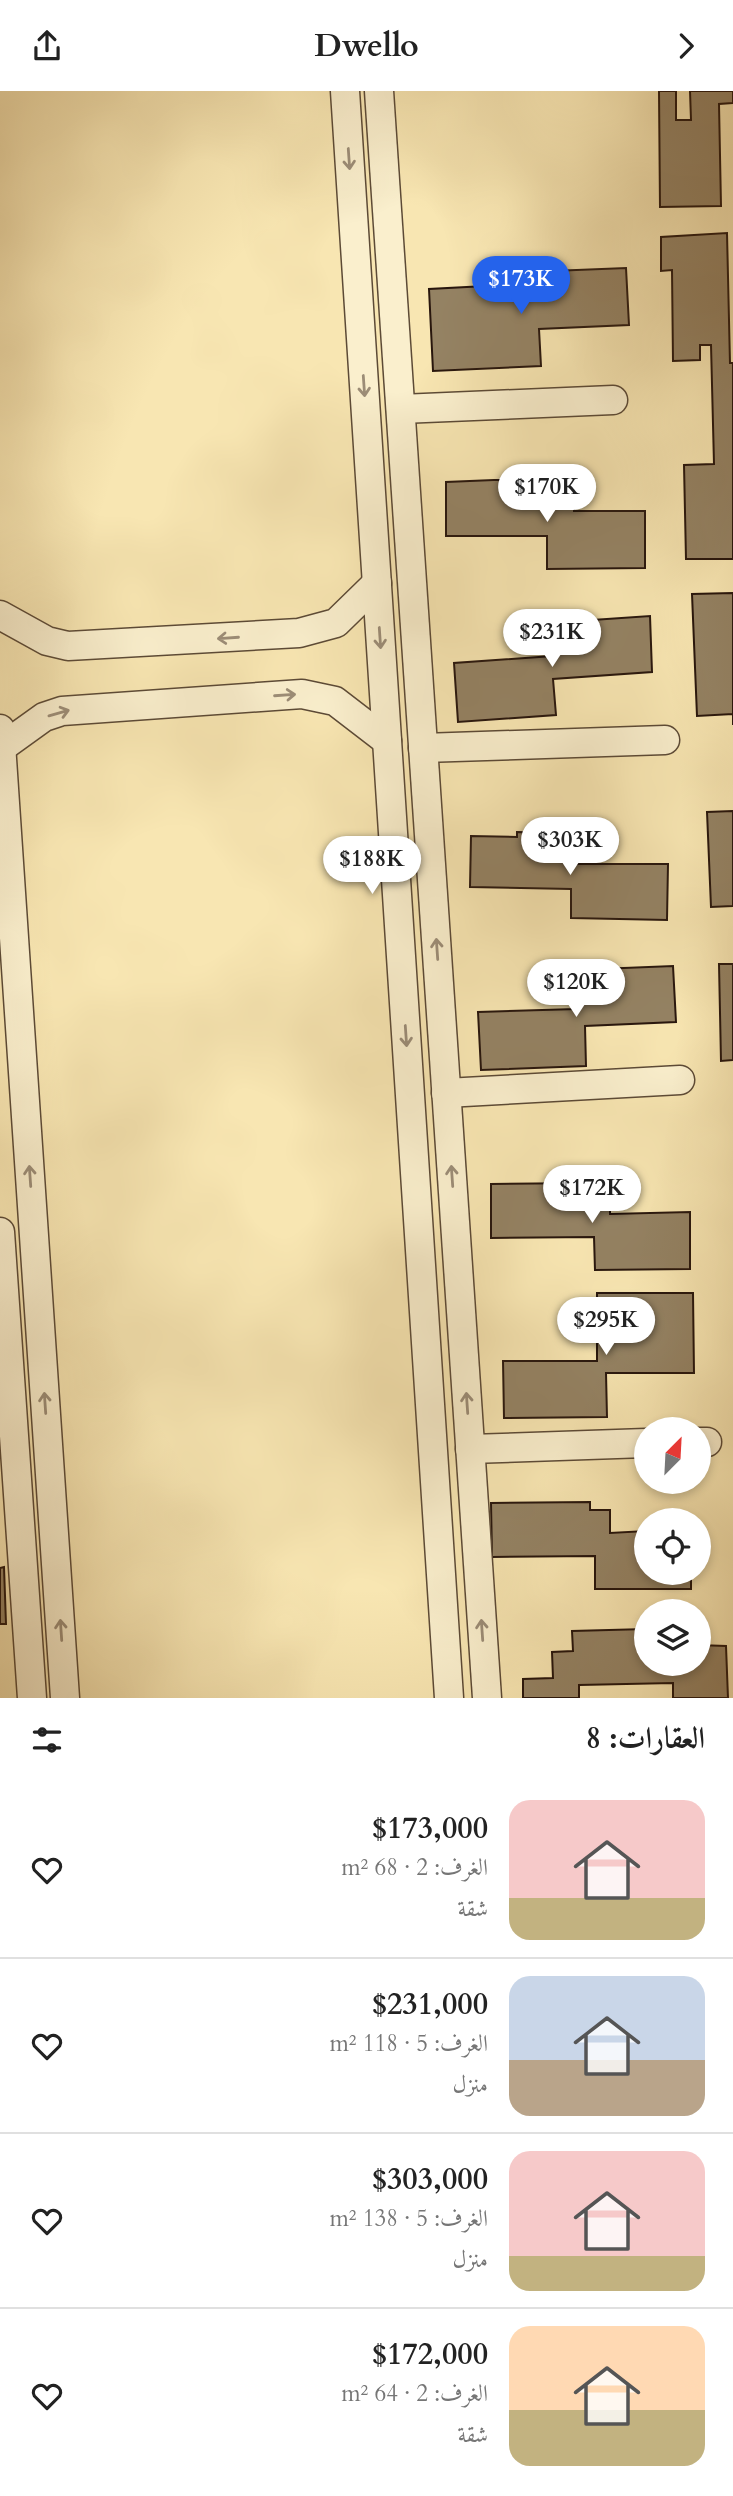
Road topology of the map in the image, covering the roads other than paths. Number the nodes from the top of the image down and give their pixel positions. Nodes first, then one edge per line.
1 (345, 91) edge
2 (379, 91) edge
3 (613, 400) dead end
4 (401, 409) junction
5 (377, 583) junction
6 (0, 615) edge
7 (1, 739) edge
8 (665, 740) dead end
9 (387, 741) junction
10 (423, 748) junction
11 (680, 1080) dead end
12 (446, 1093) junction
13 (0, 1232) edge
14 (634, 1444) edge
15 (470, 1449) junction
16 (9, 1489) edge
17 (32, 1698) edge
18 (65, 1698) edge
19 (449, 1698) edge
20 (486, 1698) edge

1 -> 5 street
2 - 4 street
3 - 4 street
4 - 10 street
5 -> 6 street
5 -> 9 street
7 -> 9 street
18 -> 7 street
8 - 10 street
9 -> 19 street
12 -> 10 street
11 - 12 street
15 -> 12 street
13 - 16 street
14 - 15 street
20 -> 15 street
16 - 17 street

